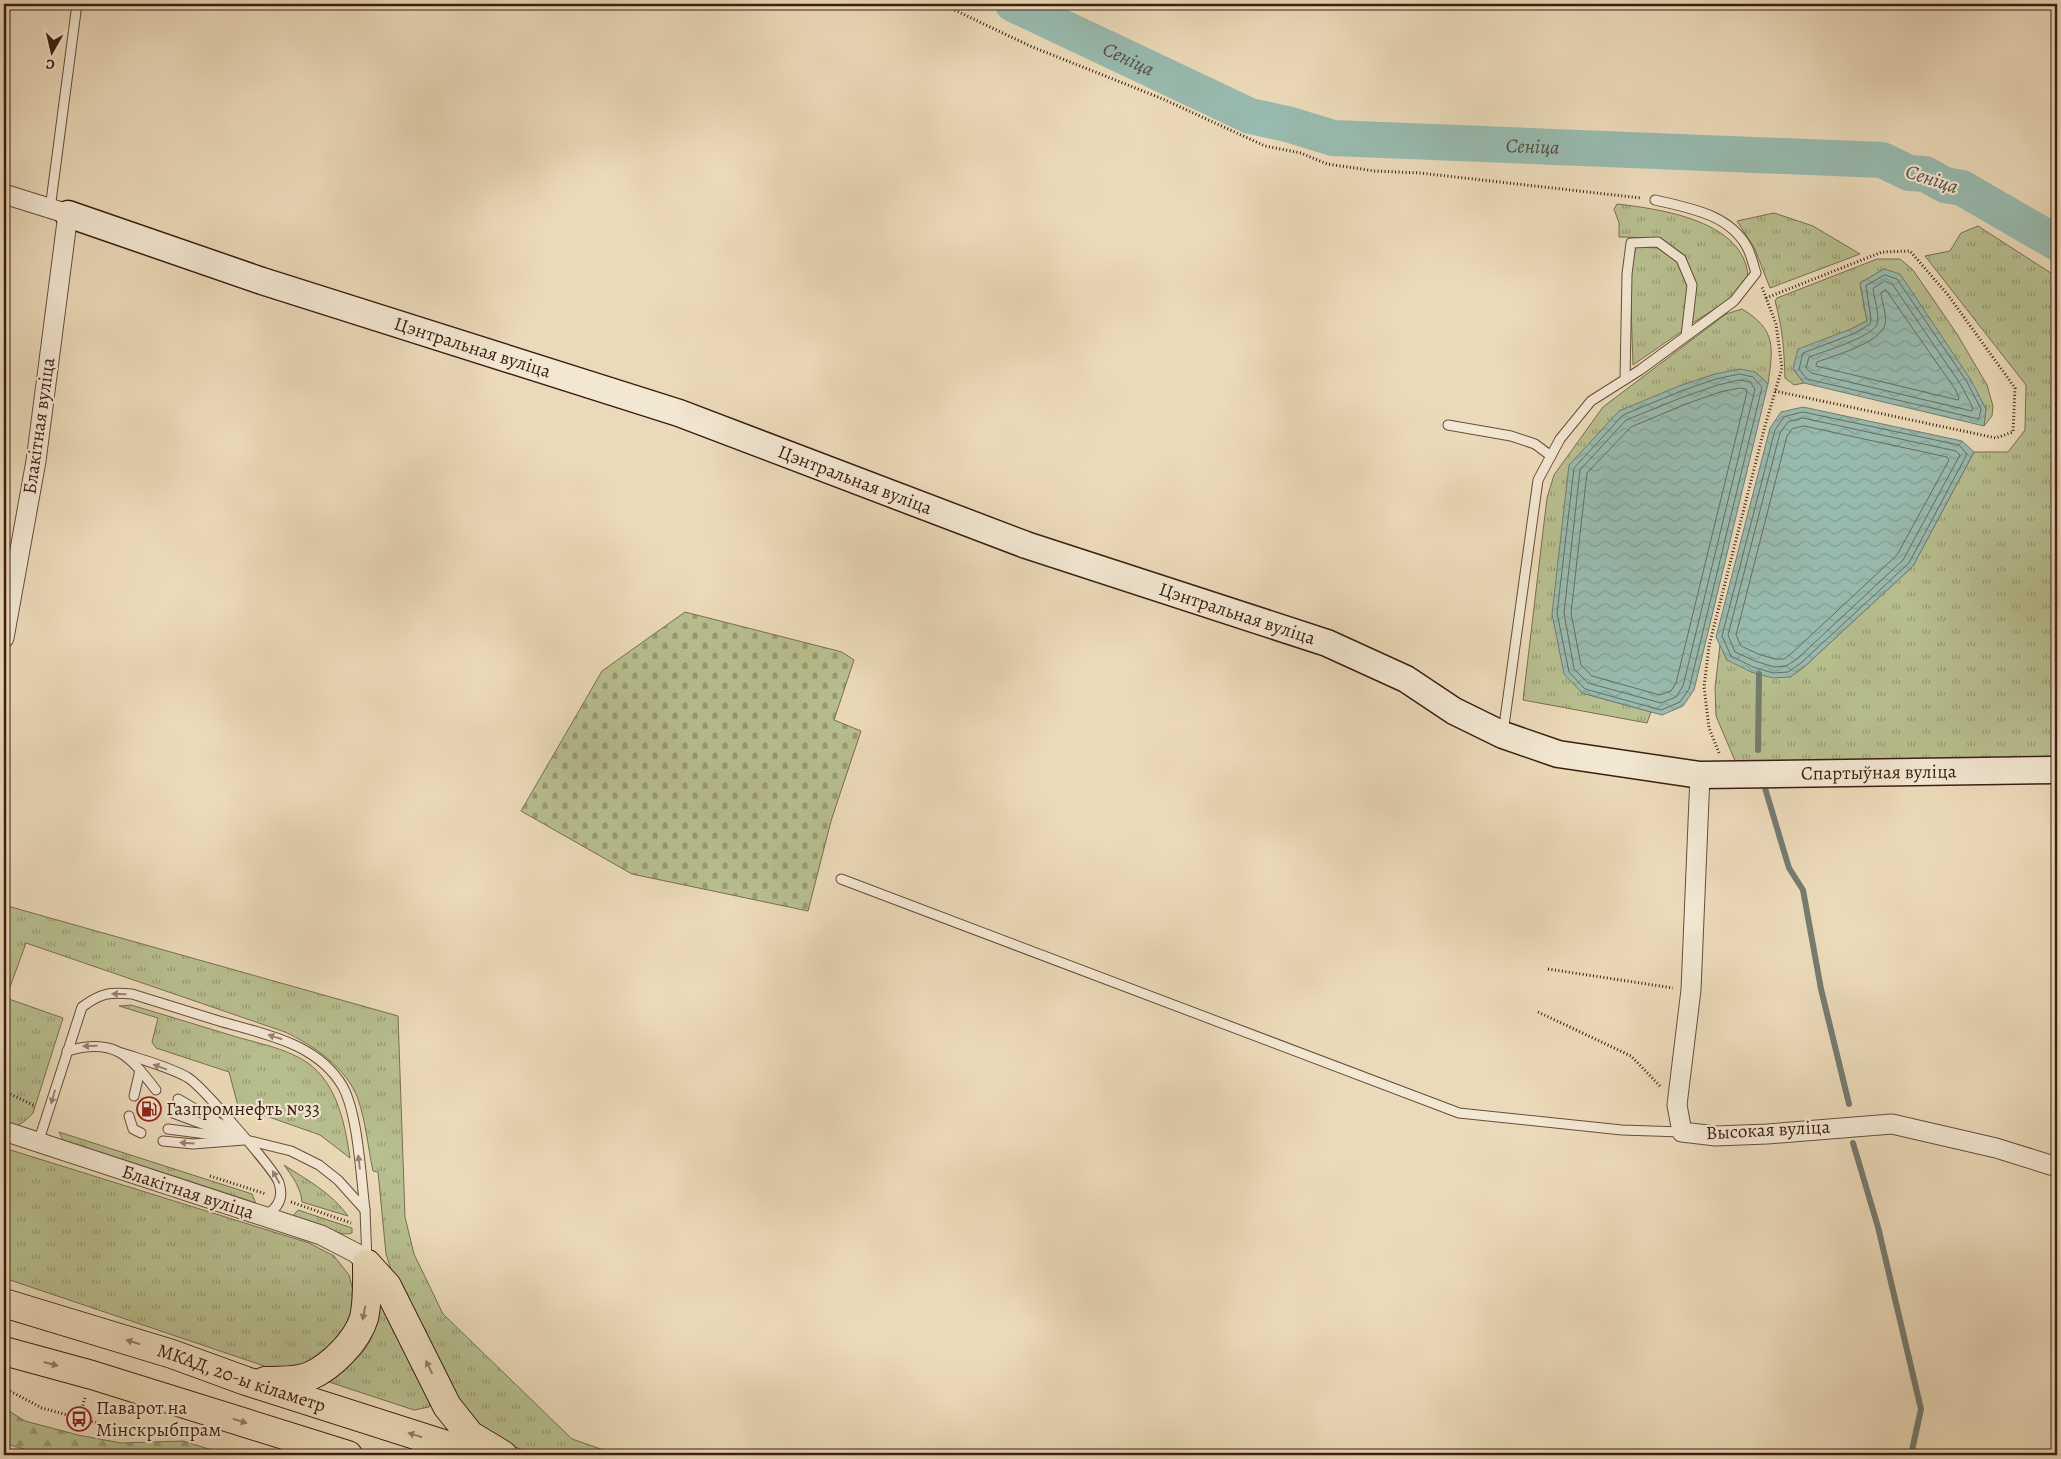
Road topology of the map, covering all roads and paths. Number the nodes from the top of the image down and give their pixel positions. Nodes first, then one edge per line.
1 (77, 4) edge
2 (942, 4) edge
3 (4, 194) edge
4 (1656, 200) joint
5 (59, 211) junction
6 (1756, 272) junction
7 (1766, 298) junction
8 (1686, 336) junction
9 (1625, 379) junction
10 (1775, 391) junction
11 (1448, 425) dead end
12 (1552, 456) junction
13 (4, 638) edge
14 (1503, 735) junction
15 (2057, 770) edge
16 (1712, 774) junction
17 (841, 879) dead end
18 (1548, 969) dead end
19 (1691, 990) junction
20 (1538, 1012) dead end
21 (67, 1051) junction
22 (122, 1052) junction
23 (140, 1070) junction
24 (156, 1090) dead end
25 (4, 1091) edge
26 (134, 1096) dead end
27 (178, 1099) dead end
28 (1677, 1105) junction
29 (173, 1113) dead end
30 (48, 1116) junction
31 (129, 1116) dead end
32 (168, 1129) dead end
33 (4, 1131) edge
34 (1682, 1132) junction
35 (141, 1133) dead end
36 (246, 1140) junction
37 (163, 1142) dead end
38 (38, 1143) junction
39 (2057, 1167) edge
40 (209, 1176) dead end
41 (254, 1190) dead end
42 (300, 1205) dead end
43 (365, 1210) junction
44 (264, 1217) junction
45 (350, 1222) dead end
46 (367, 1264) junction
47 (4, 1303) edge
48 (4, 1351) edge
49 (246, 1381) junction
50 (4, 1388) edge
51 (115, 1428) dead end
52 (348, 1455) edge
53 (478, 1455) edge
54 (503, 1455) edge

1 - 5 lane
2 - 4 path
3 - 5 street, Цэнтральная вуліца
4 - 6 lane
5 - 13 street, Блакітная вуліца
5 - 14 street, Цэнтральная вуліца
6 - 7 path
6 - 8 lane
7 - 10 path
7 - 10 path
8 - 9 lane
8 - 9 lane
9 - 12 lane
10 - 16 path
11 - 12 lane
12 - 14 lane
14 - 16 street, Цэнтральная вуліца
15 - 16 street, Спартыўная вуліца
16 - 19 street, Высокая вуліца
17 - 34 lane
18 - 19 path
19 - 28 street, Высокая вуліца
20 - 28 path
22 -> 21 lane
21 -> 30 lane
43 -> 21 lane
22 - 23 lane
36 -> 22 lane
23 - 24 lane
23 - 26 lane
25 - 30 path
27 - 36 lane
28 - 34 street, Высокая вуліца
29 - 36 lane
30 - 38 lane
31 - 35 lane
32 - 36 lane
33 - 38 street, Блакітная вуліца
34 - 39 street, Высокая вуліца
36 -> 37 lane
36 - 43 lane
44 -> 36 lane
38 - 44 street, Блакітная вуліца
40 - 41 path
42 - 45 path
43 - 46 lane
44 - 46 street, Блакітная вуліца
46 -> 49 highway
54 -> 46 highway
49 -> 47 highway, МКАД, 20-ы кіламетр
48 -> 52 highway
53 -> 49 highway, МКАД, 20-ы кіламетр
50 - 51 path

